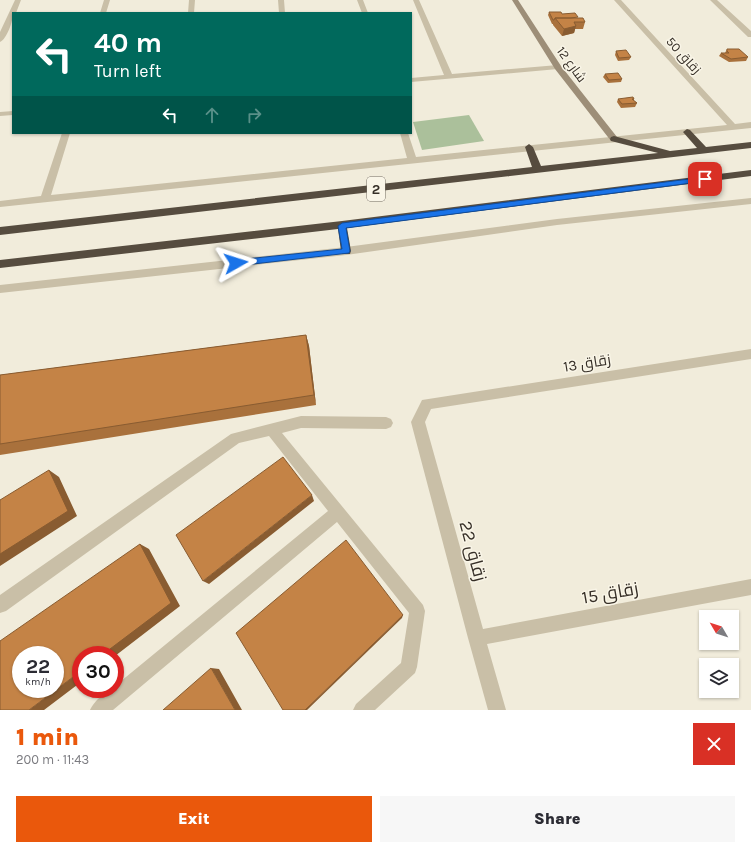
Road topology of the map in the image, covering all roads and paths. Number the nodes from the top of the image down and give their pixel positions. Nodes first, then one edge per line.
1 (18, 0) edge
2 (107, 0) edge
3 (192, 0) edge
4 (281, 0) edge
5 (360, 0) edge
6 (416, 0) edge
7 (515, 0) edge
8 (618, 0) edge
9 (713, 0) edge
10 (13, 12) edge
11 (103, 12) edge
12 (190, 12) edge
13 (282, 12) edge
14 (365, 12) edge
15 (12, 13) edge
16 (751, 35) edge
17 (0, 40) edge
18 (558, 67) junction
19 (449, 77) junction
20 (412, 80) edge
21 (12, 113) edge
22 (0, 114) edge
23 (751, 125) edge
24 (733, 127) junction
25 (687, 132) junction
26 (66, 134) edge
27 (404, 134) edge
28 (614, 139) junction
29 (751, 145) edge
30 (529, 147) junction
31 (702, 150) junction
32 (673, 154) junction
33 (412, 160) junction
34 (538, 170) junction
35 (751, 173) edge
36 (45, 199) junction
37 (751, 200) edge
38 (0, 204) edge
39 (342, 226) junction
40 (0, 231) edge
41 (346, 251) junction
42 (0, 264) edge
43 (0, 289) edge
44 (751, 354) edge
45 (427, 404) joint
46 (386, 423) dead end
47 (271, 429) junction
48 (338, 512) junction
49 (751, 587) edge
50 (0, 605) edge
51 (476, 638) junction
52 (99, 710) edge
53 (362, 710) edge
54 (497, 710) edge

1 - 10 street
2 - 11 street
3 - 12 street
4 - 13 street
5 - 14 street
6 - 19 street
7 - 18 street, شارع 12
8 - 24 street, زقاق 50
9 - 16 street
15 - 17 street
18 - 19 street
18 - 28 street, شارع 12
19 - 20 street
21 - 22 street
23 - 24 street
24 - 25 street
25 - 28 street
25 - 31 highway
26 - 36 street
27 - 33 street
28 - 30 street
28 - 32 highway
29 - 31 highway, 2
30 - 33 street
30 - 34 highway
31 - 32 highway, 2
32 - 34 highway, 2
33 - 36 street
34 - 40 highway, 2
35 - 39 highway, 2
36 - 38 street
37 - 41 street
39 - 41 highway
39 - 42 highway, 2
41 - 43 street
44 - 45 street, زقاق 13
45 - 51 street, زقاق 22
46 - 47 street
47 - 48 street
47 - 50 street
48 - 52 street
48 - 53 street
49 - 51 street, زقاق 15
51 - 54 street, زقاق 22

